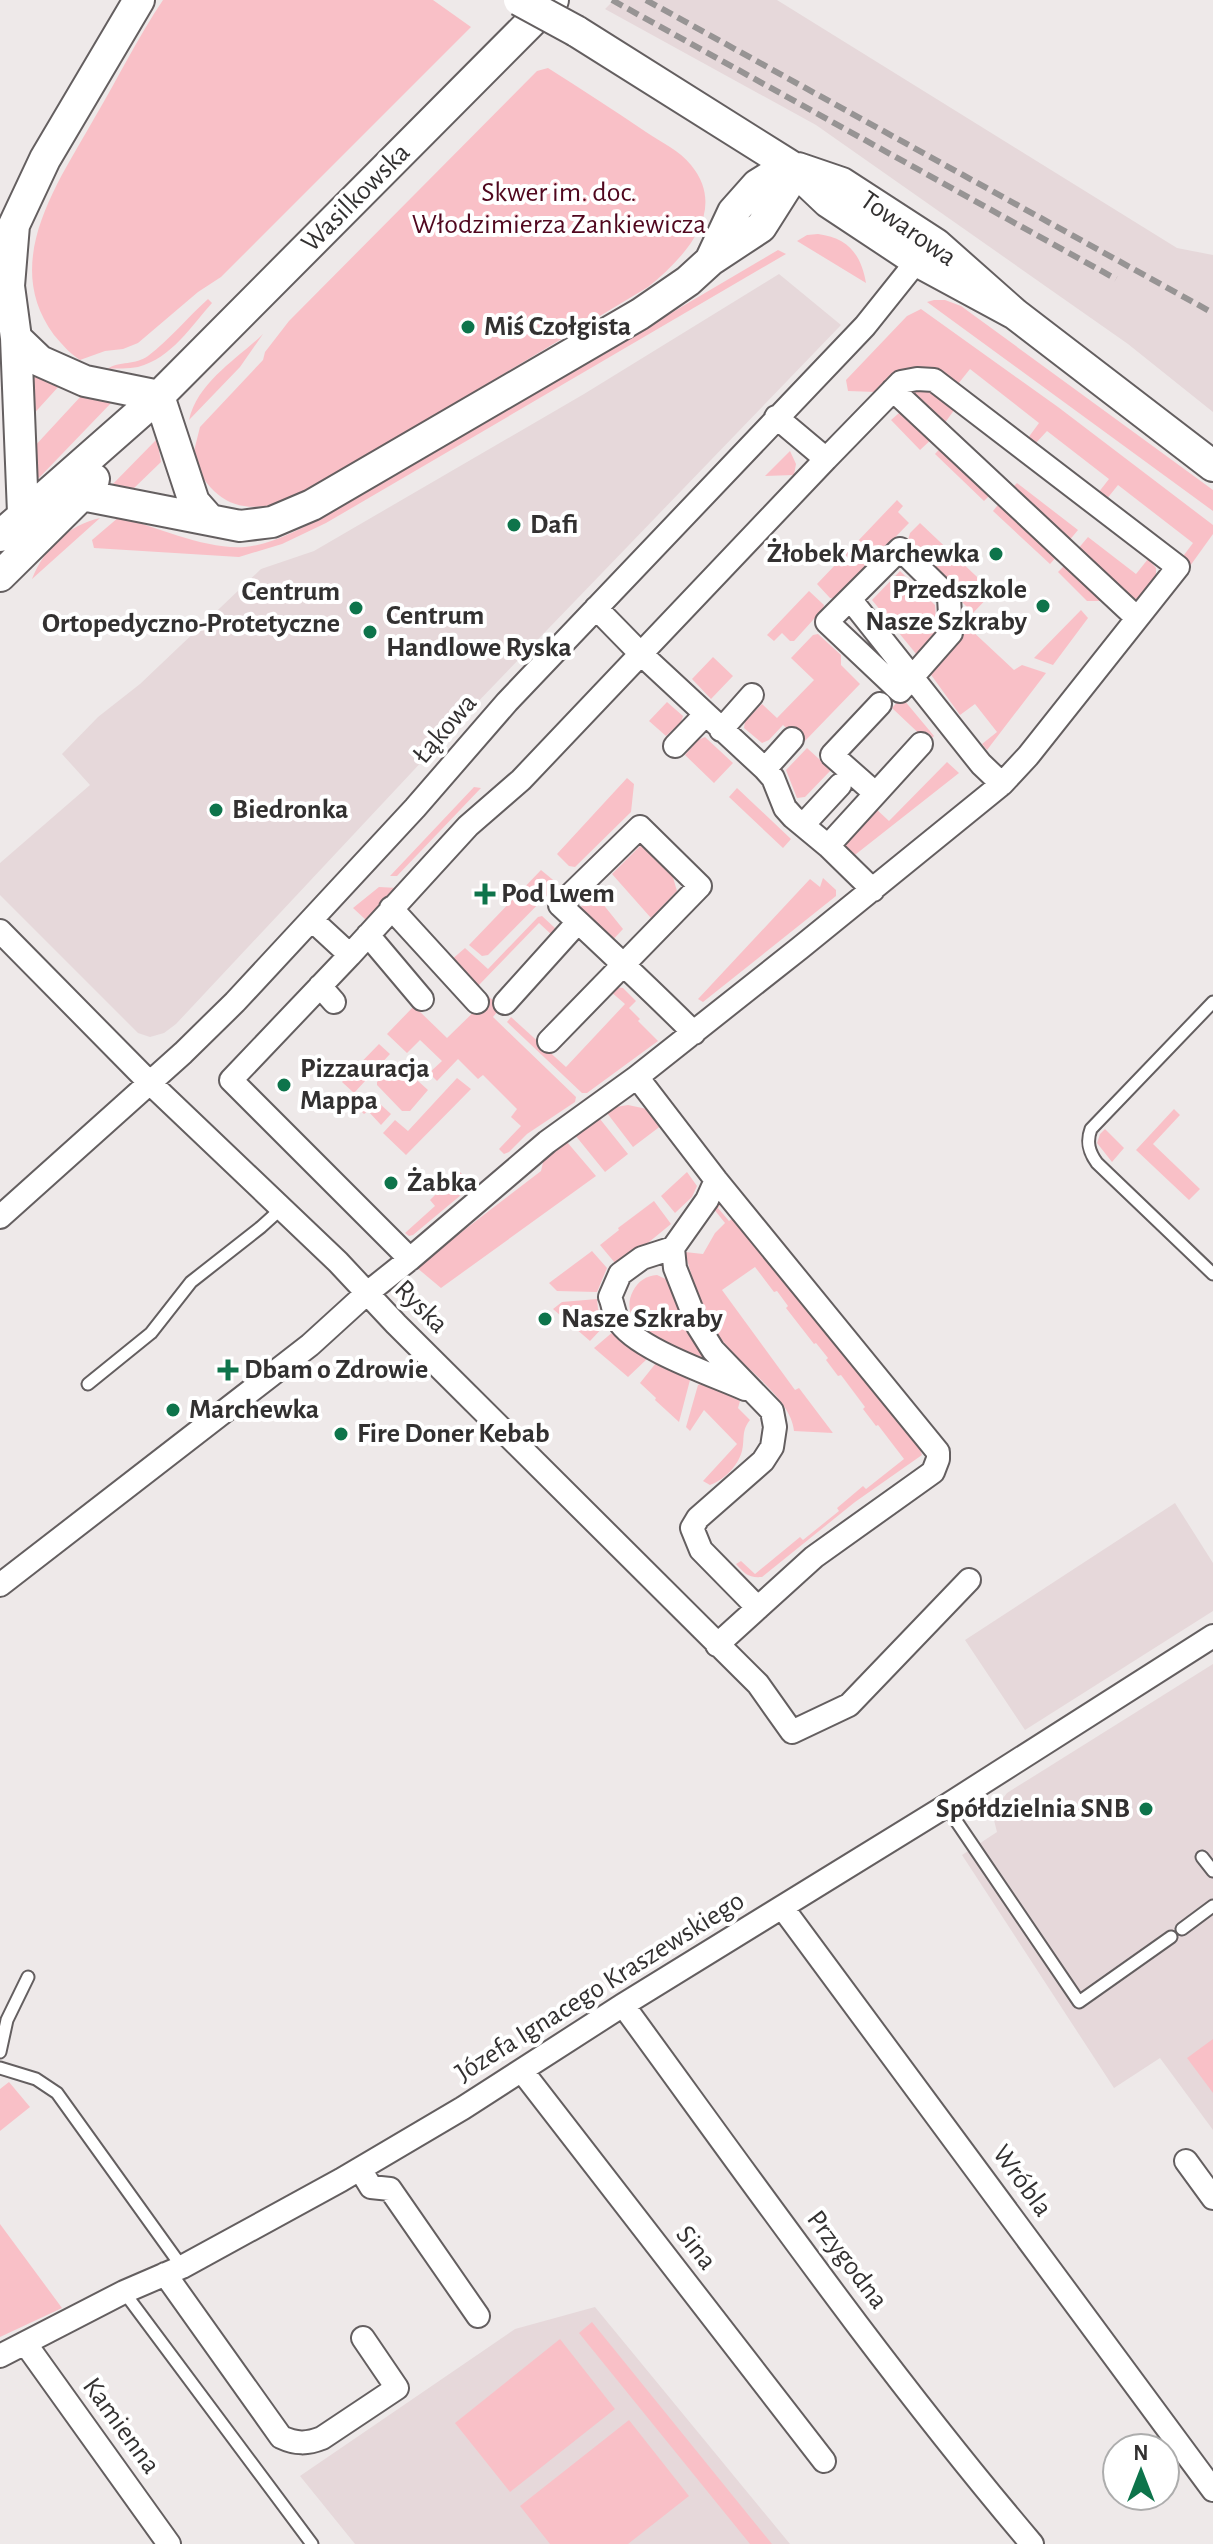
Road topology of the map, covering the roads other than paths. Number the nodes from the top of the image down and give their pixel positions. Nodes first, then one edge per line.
1 (139, 0) edge
2 (519, 0) edge
3 (553, 0) edge
4 (789, 165) junction
5 (917, 261) junction
6 (1015, 314) junction
7 (16, 338) junction
8 (893, 390) junction
9 (159, 396) junction
10 (776, 417) junction
11 (826, 459) junction
12 (1213, 466) edge
13 (82, 495) junction
14 (23, 513) junction
15 (209, 519) junction
16 (0, 536) edge
17 (0, 576) edge
18 (850, 599) junction
19 (596, 608) junction
20 (1137, 618) junction
21 (640, 653) junction
22 (913, 677) junction
23 (752, 695) dead end
24 (880, 704) dead end
25 (713, 722) junction
26 (792, 739) dead end
27 (921, 744) dead end
28 (675, 746) dead end
29 (765, 769) junction
30 (1002, 784) junction
31 (840, 785) dead end
32 (875, 793) junction
33 (803, 825) junction
34 (828, 846) junction
35 (873, 890) junction
36 (391, 908) junction
37 (312, 920) junction
38 (578, 922) junction
39 (0, 931) edge
40 (368, 935) junction
41 (350, 955) junction
42 (623, 964) junction
43 (422, 999) dead end
44 (477, 1002) dead end
45 (1213, 1002) edge
46 (505, 1003) dead end
47 (694, 1033) junction
48 (549, 1041) dead end
49 (637, 1077) junction
50 (149, 1082) junction
51 (716, 1180) junction
52 (282, 1208) junction
53 (0, 1217) edge
54 (673, 1248) junction
55 (410, 1259) junction
56 (1213, 1274) edge
57 (366, 1294) junction
58 (88, 1384) dead end
59 (757, 1395) junction
60 (969, 1580) dead end
61 (0, 1585) edge
62 (758, 1608) junction
63 (1213, 1636) edge
64 (717, 1645) junction
65 (946, 1806) junction
66 (1202, 1857) dead end
67 (1213, 1871) edge
68 (1213, 1906) edge
69 (782, 1907) junction
70 (1182, 1929) dead end
71 (1171, 1937) dead end
72 (28, 1977) dead end
73 (623, 2005) junction
74 (0, 2052) edge
75 (0, 2068) edge
76 (522, 2071) junction
77 (1186, 2161) dead end
78 (360, 2169) junction
79 (1213, 2198) edge
80 (173, 2271) junction
81 (124, 2292) junction
82 (478, 2316) dead end
83 (363, 2338) dead end
84 (25, 2343) junction
85 (0, 2356) edge
86 (824, 2461) dead end
87 (1213, 2490) edge
88 (169, 2544) edge
89 (312, 2544) edge
90 (1032, 2544) edge

1 - 7 main road
2 - 4 main road, Towarowa, bridge
3 - 9 main road, Wasilkowska
4 - 5 main road, Towarowa
4 - 6 main road, Towarowa
4 - 15 main road
5 - 6 main road, Towarowa
5 - 10 street, Łąkowa
6 - 12 main road, Towarowa
7 - 9 main road
7 - 14 main road
8 - 11 street
8 - 20 street
8 - 20 street
9 - 13 main road
9 - 14 main road
9 - 15 main road
10 - 11 street
10 - 19 street, Łąkowa
11 - 21 street
13 - 15 main road
13 - 17 main road
14 - 16 main road
18 - 22 street
18 - 22 street
18 - 22 street
19 - 21 street
19 - 37 street, Łąkowa
20 - 30 street
21 - 25 street
21 - 36 street
22 - 30 street
23 - 25 street
24 - 32 street
25 - 28 street
25 - 29 street
26 - 29 street
27 - 32 street
29 - 33 street
30 - 35 street
31 - 33 street
32 - 34 street
33 - 34 street
34 - 35 street
35 - 47 street
36 - 40 street
36 - 44 street
37 - 41 street
37 - 50 street, Łąkowa
38 - 42 street
38 - 42 street
38 - 46 street
39 - 50 street, Ryska
40 - 41 street
40 - 43 street
41 - 55 street
42 - 47 street
42 - 48 street
45 - 56 lane
47 - 49 street
49 - 51 street
49 - 55 street
50 - 52 street, Ryska
50 - 53 street, Łąkowa
51 - 54 street
51 - 62 street
52 - 57 street, Ryska
52 - 58 lane
54 - 59 street
54 - 59 street
55 - 57 street
57 - 61 street
57 - 64 street, Ryska
59 - 62 street
60 - 64 street, Ryska
62 - 64 street
63 - 65 street, Józefa Ignacego Kraszewskiego
65 - 69 street, Józefa Ignacego Kraszewskiego
65 - 71 lane
66 - 67 lane
68 - 70 lane
69 - 73 street, Józefa Ignacego Kraszewskiego
69 - 87 street, Wróbla
72 - 74 lane
73 - 76 street, Józefa Ignacego Kraszewskiego
73 - 90 street, Przygodna
75 - 80 lane
76 - 78 street, Józefa Ignacego Kraszewskiego
76 - 86 street, Sina
77 - 79 street
78 - 80 street, Józefa Ignacego Kraszewskiego
78 - 82 street
80 - 81 street, Józefa Ignacego Kraszewskiego
80 - 83 street
81 - 84 street, Józefa Ignacego Kraszewskiego
81 - 89 lane
84 - 85 street, Józefa Ignacego Kraszewskiego
84 - 88 street, Kamienna

